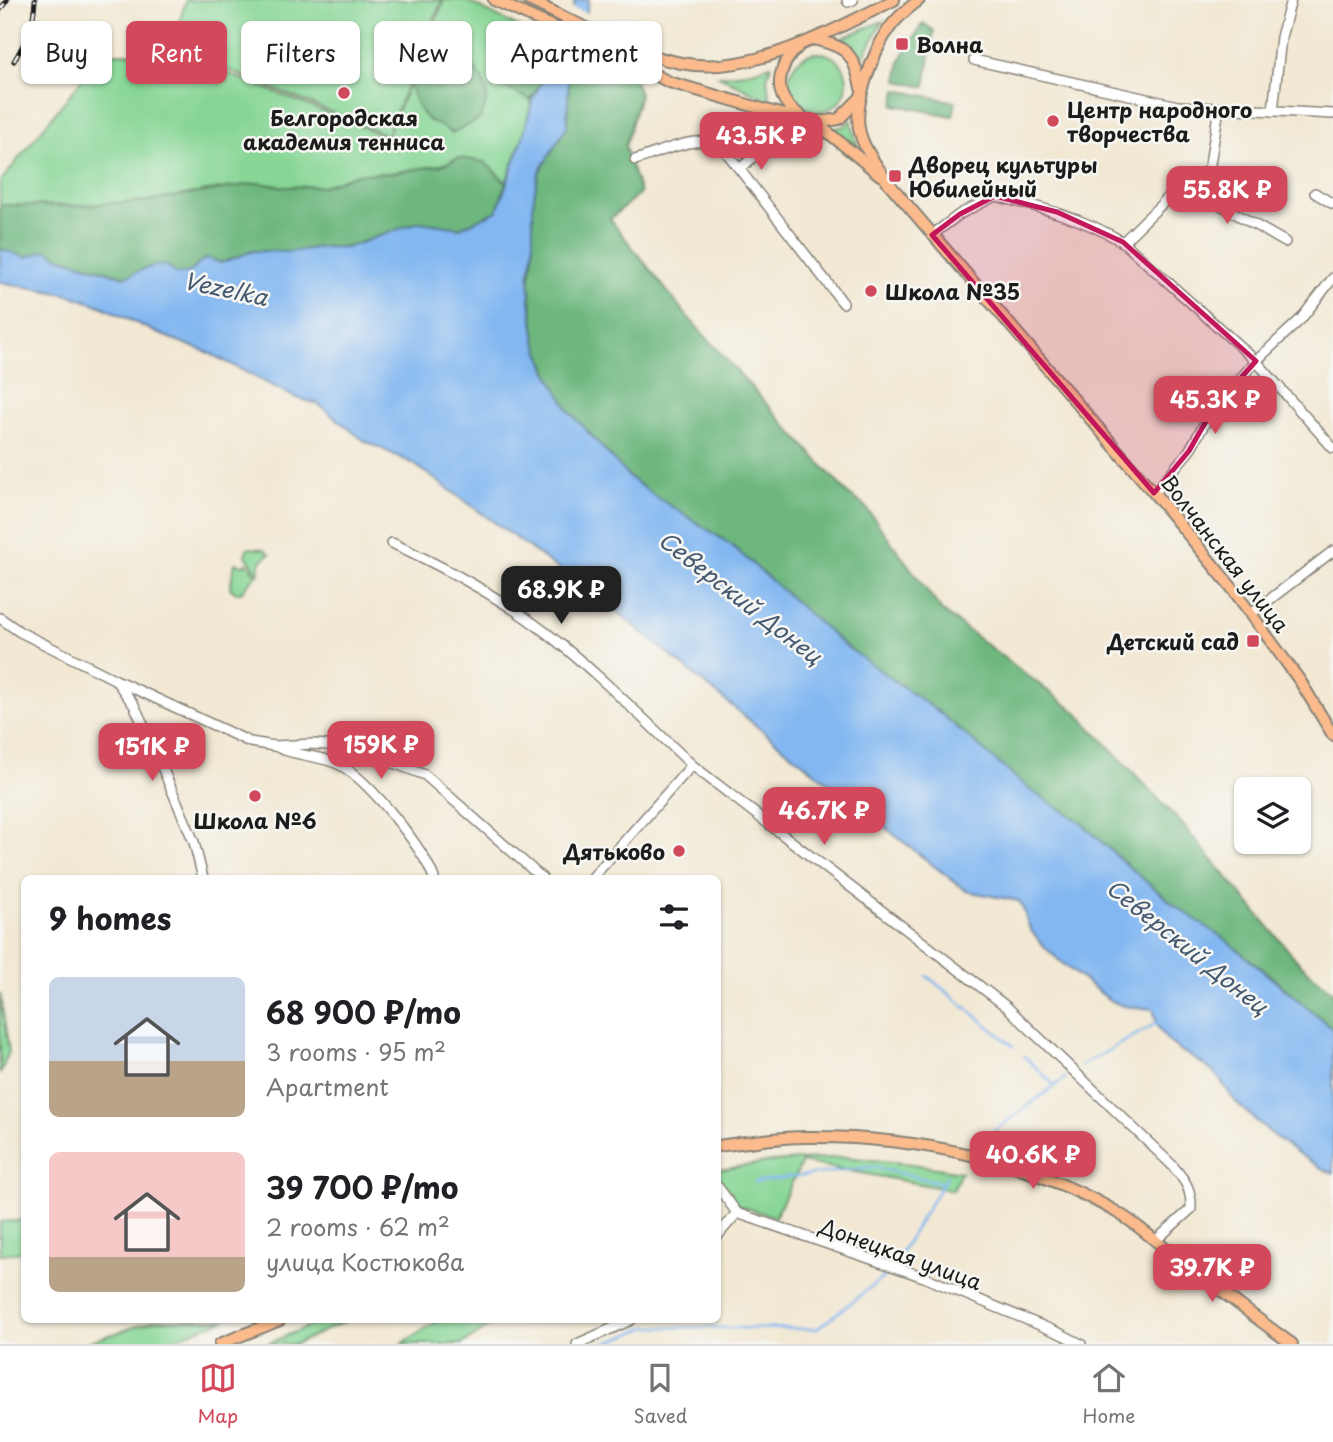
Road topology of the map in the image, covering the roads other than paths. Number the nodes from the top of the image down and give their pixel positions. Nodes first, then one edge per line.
1 (528, 0) edge
2 (847, 0) edge
3 (853, 0) edge
4 (894, 0) edge
5 (919, 0) edge
6 (1291, 0) edge
7 (498, 2) edge
8 (808, 41) junction
9 (974, 60) dead end
10 (780, 90) junction
11 (860, 93) junction
12 (1219, 108) junction
13 (1273, 111) junction
14 (780, 114) junction
15 (1333, 114) edge
16 (811, 120) junction
17 (635, 160) dead end
18 (740, 169) junction
19 (886, 180) junction
20 (1184, 184) junction
21 (1315, 193) dead end
22 (1333, 204) edge
23 (932, 235) junction
24 (1123, 242) junction
25 (1285, 242) dead end
26 (1333, 278) edge
27 (843, 303) dead end
28 (1256, 361) junction
29 (1333, 449) edge
30 (1154, 493) junction
31 (392, 543) dead end
32 (1333, 551) edge
33 (1252, 613) junction
34 (0, 618) edge
35 (116, 680) junction
36 (1333, 735) edge
37 (274, 746) junction
38 (692, 765) junction
39 (201, 875) edge
40 (432, 875) edge
41 (539, 875) edge
42 (595, 875) edge
43 (721, 1146) edge
44 (721, 1191) edge
45 (737, 1213) junction
46 (721, 1232) edge
47 (1155, 1241) junction
48 (272, 1323) edge
49 (624, 1323) edge
50 (1288, 1343) edge
51 (220, 1344) edge
52 (578, 1344) edge
53 (1081, 1344) edge

1 - 8 main road
2 - 3 street
4 - 8 main road
5 - 11 main road
6 - 13 street
7 - 14 main road
8 - 10 main road
8 - 11 main road
9 - 12 street
10 - 14 main road
10 - 16 main road
11 - 16 main road
11 - 19 main road
12 - 13 street
12 - 20 street
13 - 15 street
14 - 16 main road
14 - 18 street
16 - 19 main road
17 - 18 street
18 - 27 street
19 - 23 main road, Волчанская улица
20 - 24 street
20 - 25 street
21 - 22 street
23 - 24 street
23 - 30 main road, Волчанская улица
24 - 28 street
26 - 28 street
28 - 29 street
28 - 30 street
30 - 33 main road, Волчанская улица
31 - 38 street
32 - 33 street
33 - 36 main road, Волчанская улица
34 - 35 street
35 - 37 street
35 - 39 street
37 - 40 street
37 - 41 street
38 - 42 street
38 - 47 street
43 - 47 main road
44 - 45 street
45 - 46 street
45 - 53 street, Донецкая улица
47 - 50 main road
48 - 51 main road
49 - 52 street

